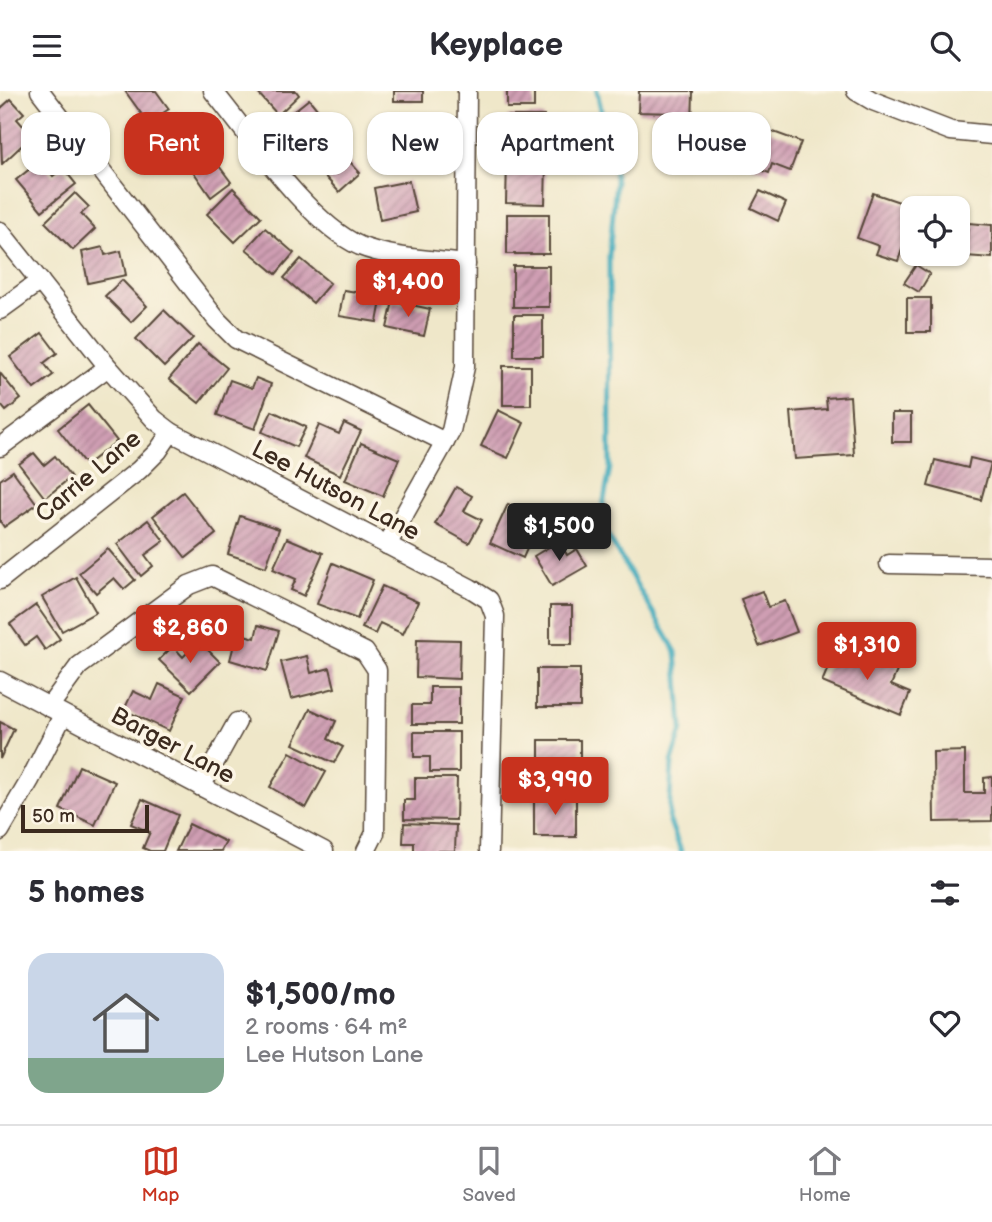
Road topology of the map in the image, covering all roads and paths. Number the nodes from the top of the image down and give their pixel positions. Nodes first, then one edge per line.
1 (40, 91) edge
2 (214, 91) edge
3 (467, 91) edge
4 (856, 91) edge
5 (992, 135) edge
6 (0, 231) edge
7 (466, 264) junction
8 (40, 281) junction
9 (0, 310) edge
10 (108, 367) junction
11 (171, 432) junction
12 (444, 442) junction
13 (0, 447) edge
14 (387, 544) junction
15 (889, 564) dead end
16 (992, 566) edge
17 (0, 580) edge
18 (0, 681) edge
19 (56, 711) junction
20 (237, 722) dead end
21 (201, 787) junction
22 (0, 831) edge
23 (324, 851) edge
24 (366, 851) edge
25 (489, 851) edge

1 - 12 street
2 - 7 street
3 - 7 street
4 - 5 street
6 - 8 street, Lee Hutson Lane
7 - 12 street
8 - 9 street
8 - 10 street, Lee Hutson Lane
10 - 11 street, Lee Hutson Lane
10 - 13 street
11 - 14 street, Lee Hutson Lane
11 - 17 street, Carrie Lane
12 - 14 street
14 - 25 street, Lee Hutson Lane
15 - 16 street
18 - 19 street, Barger Lane
19 - 21 street, Barger Lane
19 - 22 street
19 - 24 street
20 - 21 street
21 - 23 street, Barger Lane

